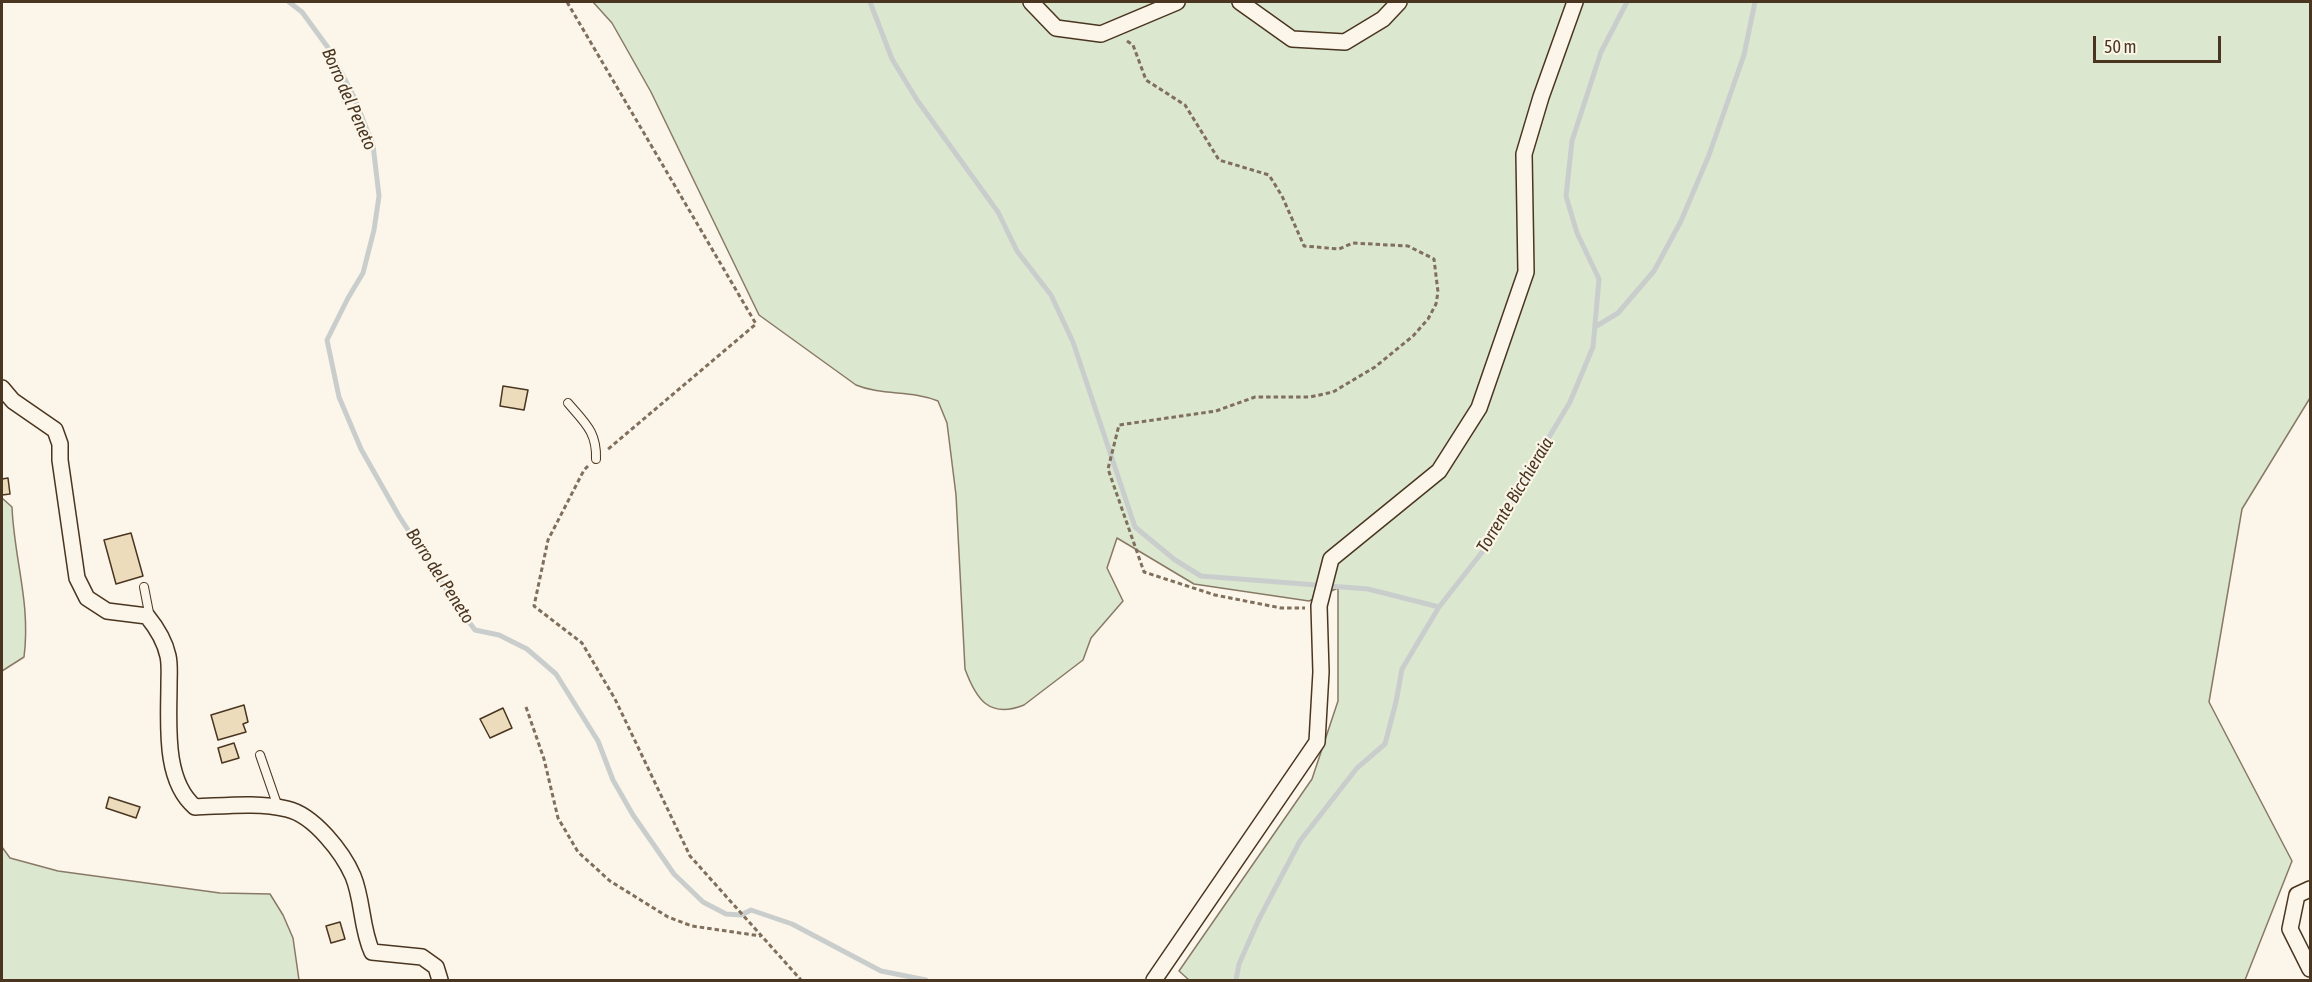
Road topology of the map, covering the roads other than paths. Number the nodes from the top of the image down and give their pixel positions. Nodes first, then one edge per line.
1 (1031, 2) edge
2 (1177, 2) edge
3 (1240, 2) edge
4 (1399, 2) edge
5 (1575, 2) edge
6 (2, 387) edge
7 (568, 403) dead end
8 (596, 459) road end
9 (144, 587) dead end
10 (150, 620) junction
11 (260, 755) dead end
12 (279, 808) junction
13 (2310, 889) edge
14 (2310, 969) edge
15 (440, 981) edge
16 (1154, 981) edge

1 - 2 street
3 - 4 street
5 - 16 street
6 - 10 street
7 - 8 lane
9 - 10 lane
10 - 12 street
11 - 12 lane
12 - 15 street
13 - 14 street

